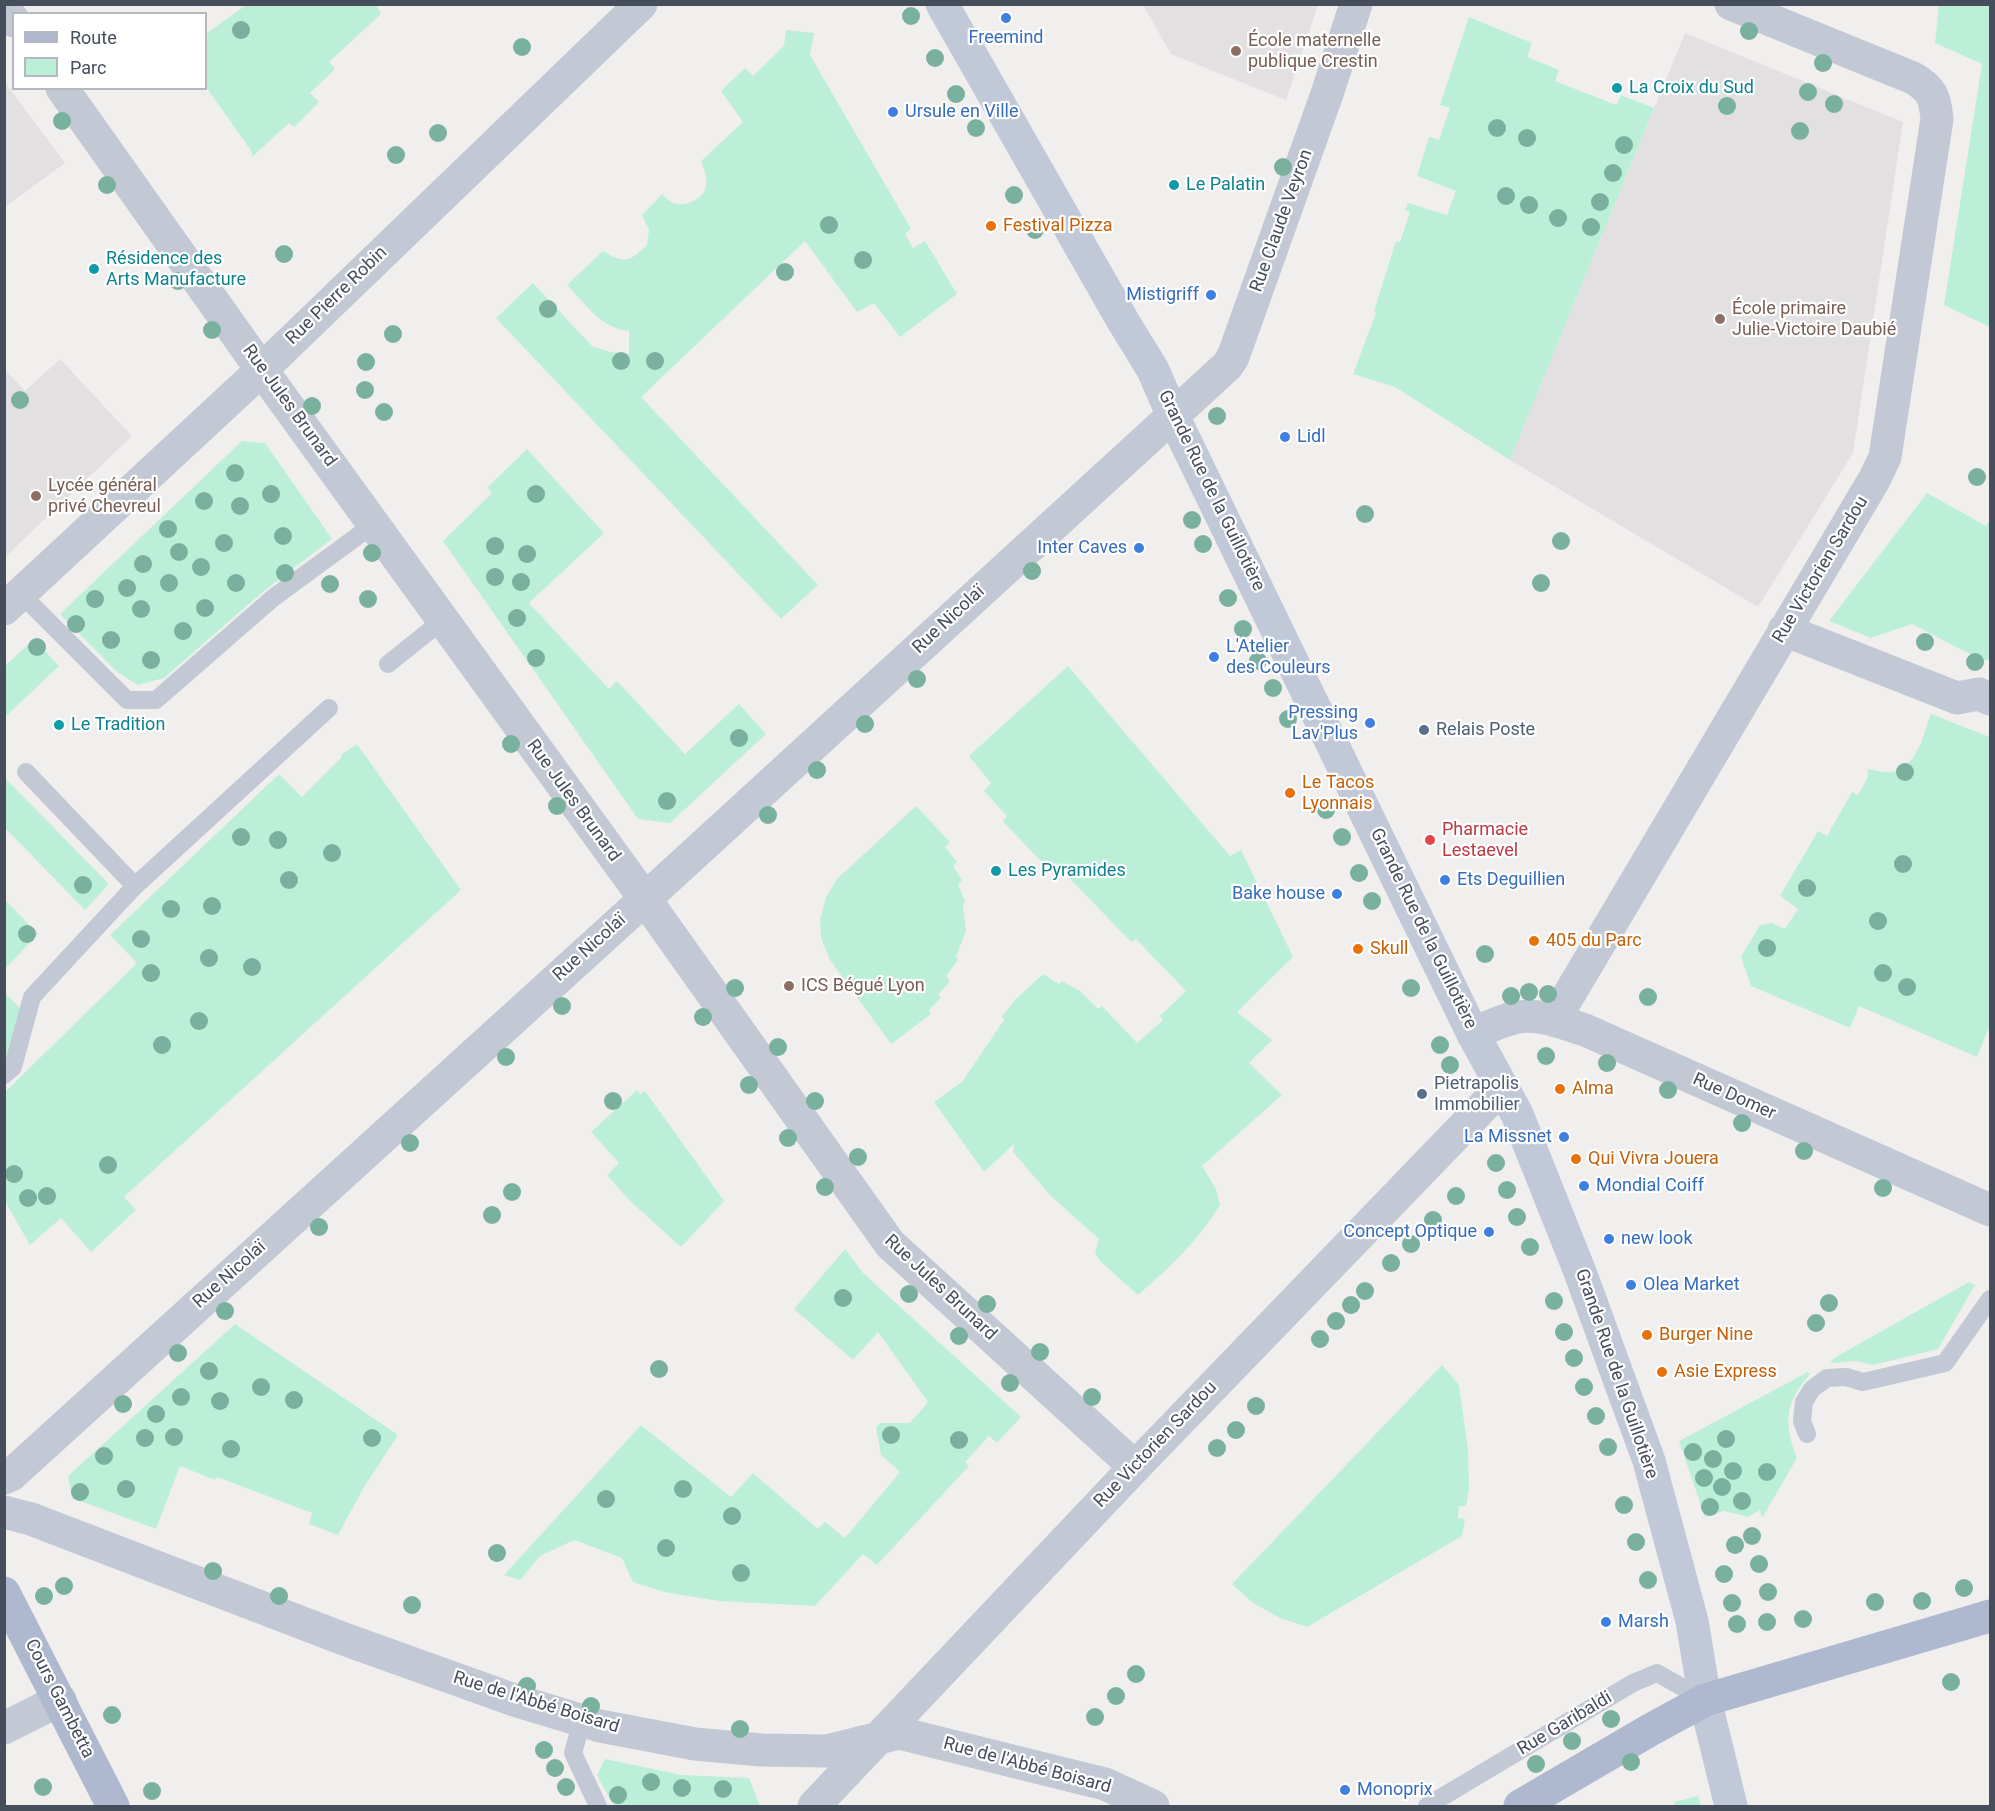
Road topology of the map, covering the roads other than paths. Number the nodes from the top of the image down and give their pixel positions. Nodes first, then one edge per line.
1 (641, 4) edge
2 (942, 4) edge
3 (1356, 4) edge
4 (1731, 4) edge
5 (63, 90) edge
6 (261, 369) junction
7 (1173, 416) junction
8 (374, 524) junction
9 (13, 602) edge
10 (443, 621) junction
11 (1784, 630) junction
12 (388, 664) dead end
13 (1990, 699) edge
14 (329, 708) dead end
15 (26, 772) dead end
16 (135, 886) junction
17 (645, 899) junction
18 (1554, 1020) junction
19 (1473, 1034) junction
20 (4, 1075) edge
21 (1502, 1087) junction
22 (1990, 1210) edge
23 (1990, 1299) edge
24 (1807, 1434) dead end
25 (1135, 1467) junction
26 (4, 1478) edge
27 (4, 1512) edge
28 (4, 1593) edge
29 (1990, 1616) edge
30 (60, 1700) junction
31 (1705, 1700) junction
32 (582, 1721) junction
33 (4, 1728) edge
34 (880, 1737) junction
35 (113, 1806) edge
36 (598, 1806) edge
37 (814, 1806) edge
38 (1153, 1806) edge
39 (1427, 1806) edge
40 (1520, 1806) edge
41 (1731, 1806) edge

1 - 6 street, Rue Pierre Robin
2 - 7 main road, Grande Rue de la Guillotière
3 - 7 street, Rue Claude Veyron
4 - 11 street, Rue Victorien Sardou
5 - 6 street, Rue Jules Brunard
6 - 8 street, Rue Jules Brunard
6 - 9 street, Rue Pierre Robin
7 - 17 street, Rue Nicolaï
7 - 19 main road, Grande Rue de la Guillotière
8 - 9 lane
8 - 10 street, Rue Jules Brunard
10 - 12 lane
10 - 17 street, Rue Jules Brunard
11 - 13 street
11 - 18 street, Rue Victorien Sardou
14 - 16 lane
15 - 16 lane
16 - 20 lane
17 - 25 street, Rue Jules Brunard
17 - 26 street, Rue Nicolaï
18 - 19 street, Rue Domer
18 - 22 street, Rue Domer
19 - 21 main road, Grande Rue de la Guillotière
21 - 25 street, Rue Victorien Sardou
21 - 31 main road, Grande Rue de la Guillotière
23 - 24 lane
25 - 34 street, Rue Victorien Sardou
27 - 32 street, Rue de l'Abbé Boisard
28 - 30 main road, Cours Gambetta
29 - 31 main road
30 - 33 street
30 - 35 main road, Cours Gambetta
31 - 39 lane, Rue Garibaldi
31 - 40 main road
31 - 41 main road, Grande Rue de la Guillotière
32 - 34 street, Rue de l'Abbé Boisard
32 - 36 lane
34 - 37 street, Rue Victorien Sardou
34 - 38 street, Rue de l'Abbé Boisard

